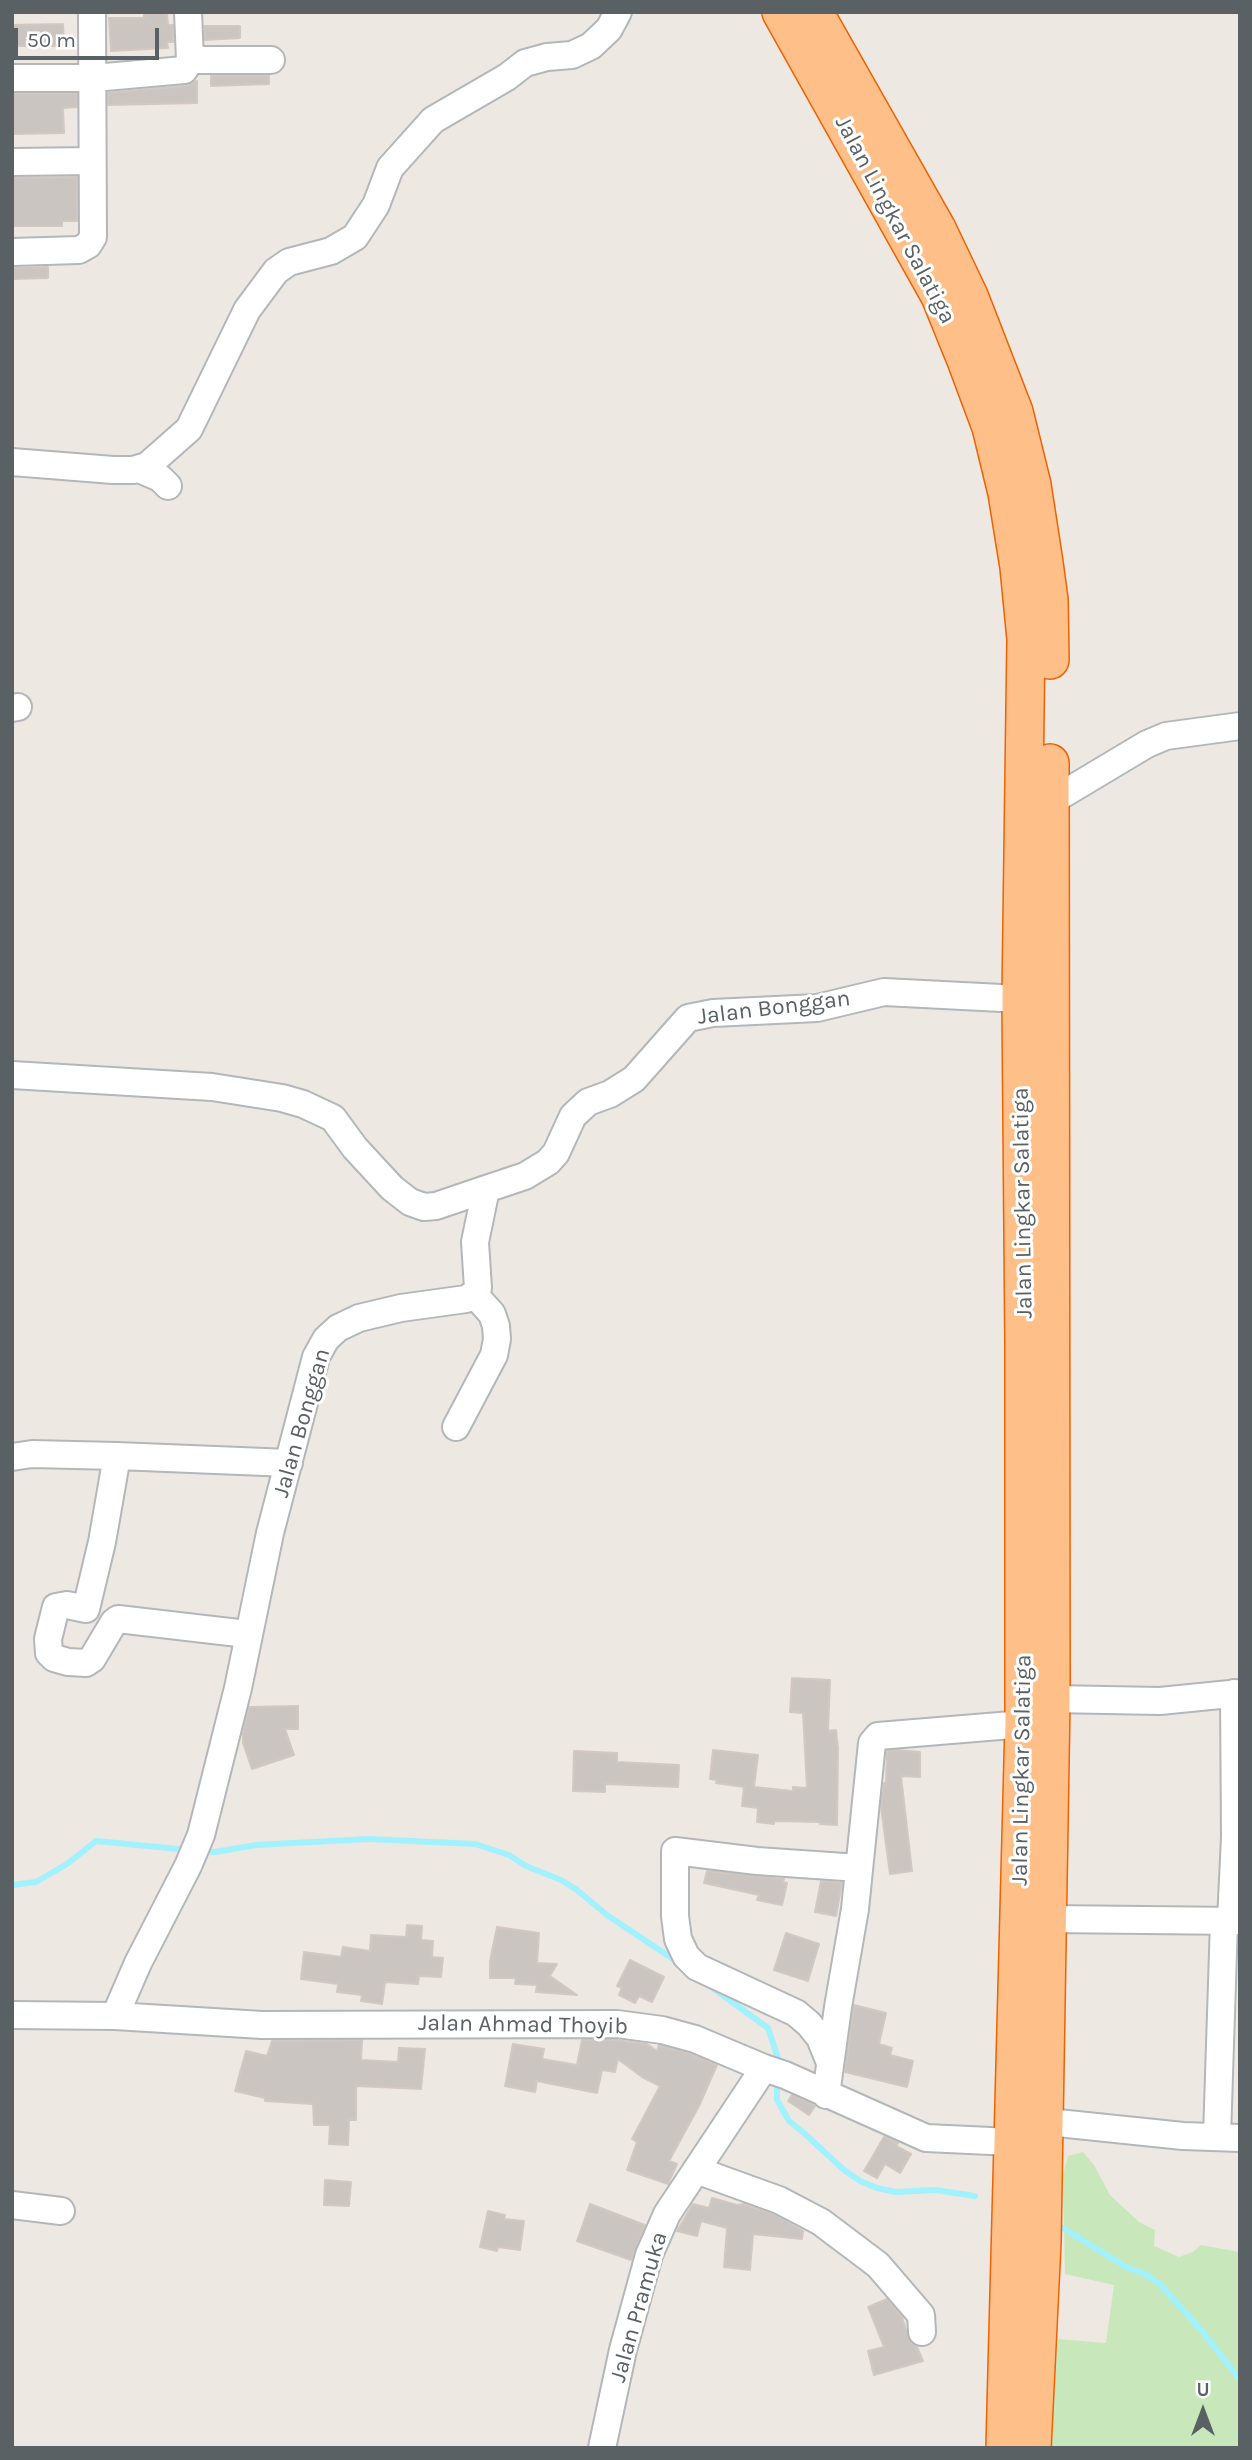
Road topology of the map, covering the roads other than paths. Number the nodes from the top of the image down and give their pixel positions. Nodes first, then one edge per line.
1 (92, 12) edge
2 (188, 12) edge
3 (618, 12) edge
4 (780, 12) edge
5 (814, 12) edge
6 (190, 60) junction
7 (271, 60) dead end
8 (12, 78) edge
9 (94, 78) junction
10 (92, 161) junction
11 (12, 162) edge
12 (12, 252) edge
13 (12, 462) edge
14 (139, 468) junction
15 (168, 486) dead end
16 (1240, 726) edge
17 (1049, 802) junction
18 (1036, 895) junction
19 (1021, 999) junction
20 (12, 1075) edge
21 (486, 1189) junction
22 (474, 1294) junction
23 (456, 1427) dead end
24 (117, 1456) junction
25 (12, 1457) edge
26 (289, 1463) junction
27 (86, 1609) junction
28 (118, 1619) junction
29 (247, 1634) junction
30 (1237, 1693) edge
31 (1051, 1699) junction
32 (1024, 1724) junction
33 (859, 1868) junction
34 (1048, 1919) junction
35 (1232, 1921) edge
36 (12, 2015) edge
37 (115, 2016) junction
38 (830, 2063) junction
39 (774, 2072) junction
40 (826, 2095) junction
41 (1023, 2127) junction
42 (1228, 2138) edge
43 (696, 2170) junction
44 (12, 2205) edge
45 (61, 2211) dead end
46 (922, 2332) dead end
47 (1020, 2404) junction
48 (602, 2448) edge
49 (1006, 2448) edge
50 (1032, 2448) edge

1 - 9 street
2 - 6 street
3 - 14 street
4 - 18 highway, Jalan Lingkar Salatiga
5 - 17 highway, Jalan Lingkar Salatiga
6 - 7 street
6 - 9 street
8 - 9 street
9 - 10 street
10 - 11 street
10 - 12 street
13 - 14 street
14 - 15 street
16 - 17 street
17 - 18 highway, Jalan Lingkar Salatiga
18 - 19 highway, Jalan Lingkar Salatiga
18 - 31 highway, Jalan Lingkar Salatiga
19 - 21 street, Jalan Bonggan
19 - 32 highway, Jalan Lingkar Salatiga
20 - 21 street, Jalan Bonggan
21 - 22 street
22 - 23 street
22 - 26 street, Jalan Bonggan
24 - 25 street
24 - 26 street
24 - 27 street
26 - 29 street, Jalan Bonggan
27 - 28 street
27 - 28 street
28 - 29 street
29 - 37 street, Jalan Bonggan
30 - 31 street
30 - 35 street
31 - 34 highway, Jalan Lingkar Salatiga
32 - 33 street
32 - 41 highway, Jalan Lingkar Salatiga
33 - 38 street
33 - 38 street
34 - 35 street
34 - 41 highway, Jalan Lingkar Salatiga
35 - 42 street
36 - 37 street, Jalan Ahmad Thoyib
37 - 39 street, Jalan Ahmad Thoyib
38 - 40 street
39 - 40 street, Jalan Ahmad Thoyib
39 - 43 street, Jalan Pramuka
40 - 41 street, Jalan Ahmad Thoyib
41 - 42 street, Jalan Ahmad Thoyib
41 - 47 highway, Jalan Lingkar Salatiga
43 - 46 street
43 - 48 street, Jalan Pramuka
44 - 45 street
47 - 49 highway, Jalan Lingkar Salatiga
47 - 50 highway, Jalan Lingkar Salatiga

